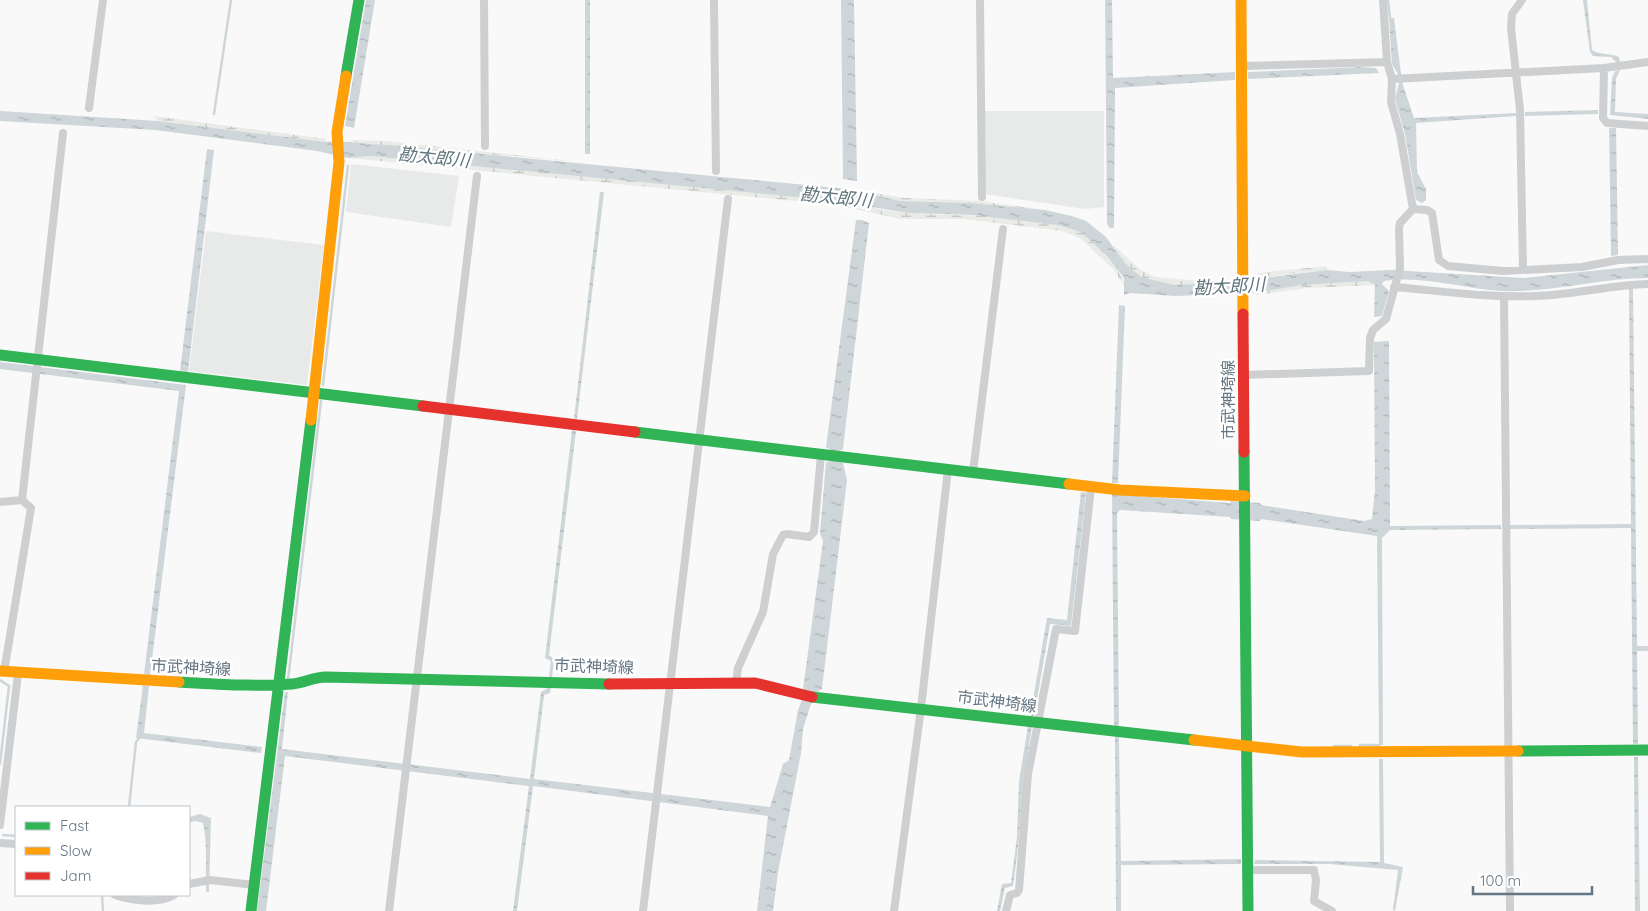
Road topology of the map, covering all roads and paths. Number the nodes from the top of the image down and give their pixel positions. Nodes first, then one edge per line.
1 (103, 0) edge
2 (360, 0) edge
3 (484, 0) edge
4 (714, 0) edge
5 (980, 0) edge
6 (1242, 0) edge
7 (1383, 0) edge
8 (1522, 0) edge
9 (1387, 62) junction
10 (1648, 62) edge
11 (1242, 66) junction
12 (1604, 68) junction
13 (1514, 73) junction
14 (1398, 78) junction
15 (89, 108) dead end
16 (1648, 126) edge
17 (63, 133) dead end
18 (485, 146) dead end
19 (716, 171) dead end
20 (477, 176) dead end
21 (982, 197) dead end
22 (728, 199) dead end
23 (1413, 210) junction
24 (1003, 228) dead end
25 (1648, 259) edge
26 (1523, 270) junction
27 (1395, 284) junction
28 (1648, 284) edge
29 (1504, 297) junction
30 (0, 355) edge
31 (38, 361) junction
32 (1244, 375) junction
33 (314, 394) junction
34 (449, 409) junction
35 (700, 439) junction
36 (830, 456) junction
37 (948, 469) junction
38 (973, 472) junction
39 (1091, 487) junction
40 (1245, 498) junction
41 (22, 500) junction
42 (0, 502) edge
43 (2, 671) edge
44 (18, 674) junction
45 (417, 678) junction
46 (736, 683) junction
47 (670, 685) junction
48 (278, 686) junction
49 (921, 708) junction
50 (1039, 722) junction
51 (1247, 746) junction
52 (1648, 750) edge
53 (1508, 752) junction
54 (0, 825) edge
55 (0, 843) edge
56 (15, 844) edge
57 (1248, 870) junction
58 (190, 884) edge
59 (254, 885) junction
60 (121, 896) edge
61 (172, 896) edge
62 (251, 911) edge
63 (389, 911) edge
64 (642, 911) edge
65 (894, 911) edge
66 (1006, 911) edge
67 (1248, 911) edge
68 (1332, 911) edge
69 (1510, 911) edge

1 - 15 street
2 - 33 street
3 - 18 street
4 - 19 street
5 - 21 street
6 - 11 street, 市武神埼線
7 - 9 street
8 - 13 street
9 - 11 street
9 - 14 street
10 - 12 street
11 - 32 street, 市武神埼線
12 - 13 street
12 - 16 street
13 - 14 street
13 - 26 street
14 - 23 street
17 - 31 street
20 - 34 street
22 - 35 street
23 - 26 street
23 - 27 street
24 - 38 street
25 - 26 street
27 - 29 street
27 - 32 street
28 - 29 street
29 - 53 street
30 - 31 street
31 - 33 street
31 - 41 street
32 - 40 street, 市武神埼線
33 - 34 street
33 - 48 street
34 - 35 street
34 - 45 street
35 - 36 street
35 - 47 street
36 - 37 street
36 - 46 street
37 - 38 street
37 - 49 street
38 - 39 street
39 - 40 street
39 - 50 street
40 - 51 street, 市武神埼線
41 - 42 street
41 - 43 street
43 - 44 street, 市武神埼線
44 - 48 street, 市武神埼線
44 - 54 street
45 - 47 street, 市武神埼線
45 - 48 street, 市武神埼線
45 - 63 street
46 - 47 street, 市武神埼線
46 - 49 street, 市武神埼線
47 - 64 street
48 - 59 street
49 - 50 street, 市武神埼線
49 - 65 street
50 - 51 street, 市武神埼線
50 - 66 street
51 - 53 street
51 - 57 street
52 - 53 street
53 - 69 street
55 - 56 street
57 - 67 street
57 - 68 street
58 - 59 street
59 - 62 street
60 - 61 street

